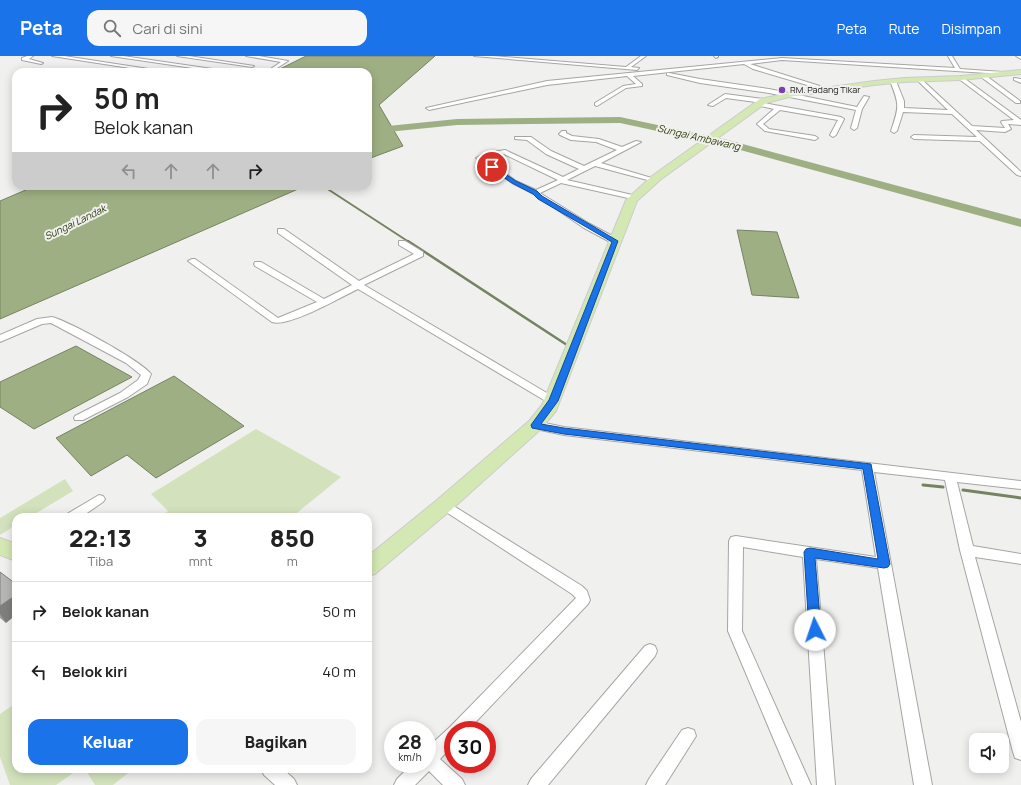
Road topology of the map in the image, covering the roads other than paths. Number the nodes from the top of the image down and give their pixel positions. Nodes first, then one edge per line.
1 (31, 56) edge
2 (54, 56) edge
3 (113, 56) edge
4 (183, 56) edge
5 (248, 56) edge
6 (476, 56) edge
7 (644, 56) edge
8 (743, 56) edge
9 (843, 56) edge
10 (950, 56) edge
11 (1018, 56) edge
12 (102, 58) dead end
13 (1021, 58) edge
14 (91, 62) junction
15 (41, 63) dead end
16 (166, 63) junction
17 (744, 63) junction
18 (843, 63) junction
19 (252, 66) dead end
20 (134, 68) edge
21 (154, 68) edge
22 (202, 68) edge
23 (275, 68) edge
24 (627, 68) junction
25 (662, 72) junction
26 (960, 74) junction
27 (1003, 74) junction
28 (629, 75) junction
29 (983, 76) junction
30 (1020, 78) edge
31 (540, 80) dead end
32 (920, 80) junction
33 (893, 81) junction
34 (547, 83) junction
35 (768, 84) dead end
36 (826, 89) junction
37 (762, 90) junction
38 (789, 95) junction
39 (866, 97) dead end
40 (990, 101) junction
41 (1019, 102) edge
42 (760, 103) junction
43 (597, 104) dead end
44 (711, 105) dead end
45 (429, 108) dead end
46 (778, 108) junction
47 (860, 109) junction
48 (901, 110) junction
49 (955, 112) junction
50 (1020, 122) edge
51 (854, 128) dead end
52 (972, 128) junction
53 (564, 132) dead end
54 (894, 132) dead end
55 (833, 135) dead end
56 (914, 137) dead end
57 (517, 138) dead end
58 (815, 138) dead end
59 (983, 139) junction
60 (638, 142) dead end
61 (623, 150) junction
62 (596, 164) junction
63 (585, 169) junction
64 (1019, 174) dead end
65 (563, 180) junction
66 (653, 180) junction
67 (536, 193) junction
68 (634, 198) junction
69 (281, 231) dead end
70 (615, 241) junction
71 (402, 243) dead end
72 (192, 261) dead end
73 (258, 264) dead end
74 (358, 285) junction
75 (323, 302) junction
76 (0, 339) edge
77 (553, 401) junction
78 (79, 418) dead end
79 (535, 425) junction
80 (867, 467) junction
81 (950, 476) junction
82 (1021, 485) edge
83 (99, 499) dead end
84 (444, 505) junction
85 (78, 513) edge
86 (967, 550) junction
87 (810, 552) junction
88 (1021, 559) edge
89 (884, 564) junction
90 (372, 565) edge
91 (650, 651) dead end
92 (466, 721) edge
93 (688, 736) dead end
94 (444, 743) edge
95 (436, 751) edge
96 (1021, 752) edge
97 (436, 769) edge
98 (274, 773) edge
99 (414, 773) edge
100 (288, 785) edge
101 (403, 785) edge
102 (456, 785) edge
103 (537, 785) edge
104 (655, 785) edge
105 (802, 785) edge
106 (826, 785) edge
107 (923, 785) edge

1 - 15 street
2 - 14 street
3 - 16 street
4 - 16 street
4 - 19 street
5 - 23 street
6 - 24 street
7 - 24 street
8 - 17 street
9 - 18 street
10 - 26 street
11 - 13 street
12 - 14 street
14 - 20 street
16 - 21 street
16 - 22 street
17 - 18 street
17 - 25 street
17 - 36 street
18 - 26 street
24 - 25 street
25 - 28 street
25 - 37 street
26 - 27 street
26 - 29 main road
26 - 32 main road
26 - 40 street
27 - 29 main road
27 - 30 main road
28 - 34 street
28 - 43 street
29 - 41 street
31 - 34 street
32 - 33 main road
32 - 49 street
33 - 36 main road
33 - 48 street
34 - 45 street
35 - 37 street
36 - 38 main road
37 - 38 street
38 - 42 main road
38 - 47 street
39 - 47 street
40 - 41 street
40 - 50 street
42 - 44 street
42 - 46 street
42 - 66 main road
46 - 55 street
46 - 58 street
47 - 51 street
48 - 49 street
48 - 54 street
49 - 52 street
50 - 52 street
52 - 59 street
53 - 61 street
56 - 59 street
57 - 63 street
59 - 64 street
60 - 61 street
61 - 62 street
62 - 63 street
62 - 66 street
63 - 65 street
65 - 67 street
65 - 67 street
65 - 68 street
66 - 68 main road
67 - 70 street
68 - 70 main road
69 - 74 street
70 - 77 main road
71 - 74 street
72 - 75 street
73 - 75 street
74 - 75 street
74 - 77 street
76 - 78 street
77 - 79 main road
79 - 80 street
79 - 84 main road
80 - 81 street
80 - 89 street
81 - 82 street
81 - 86 street
83 - 85 street
84 - 90 main road
84 - 92 street
86 - 88 street
86 - 96 street
87 - 89 street
87 - 105 street
87 - 106 street
89 - 107 street
91 - 103 street
93 - 104 street
94 - 95 street
97 - 102 street
98 - 100 street
99 - 101 street

